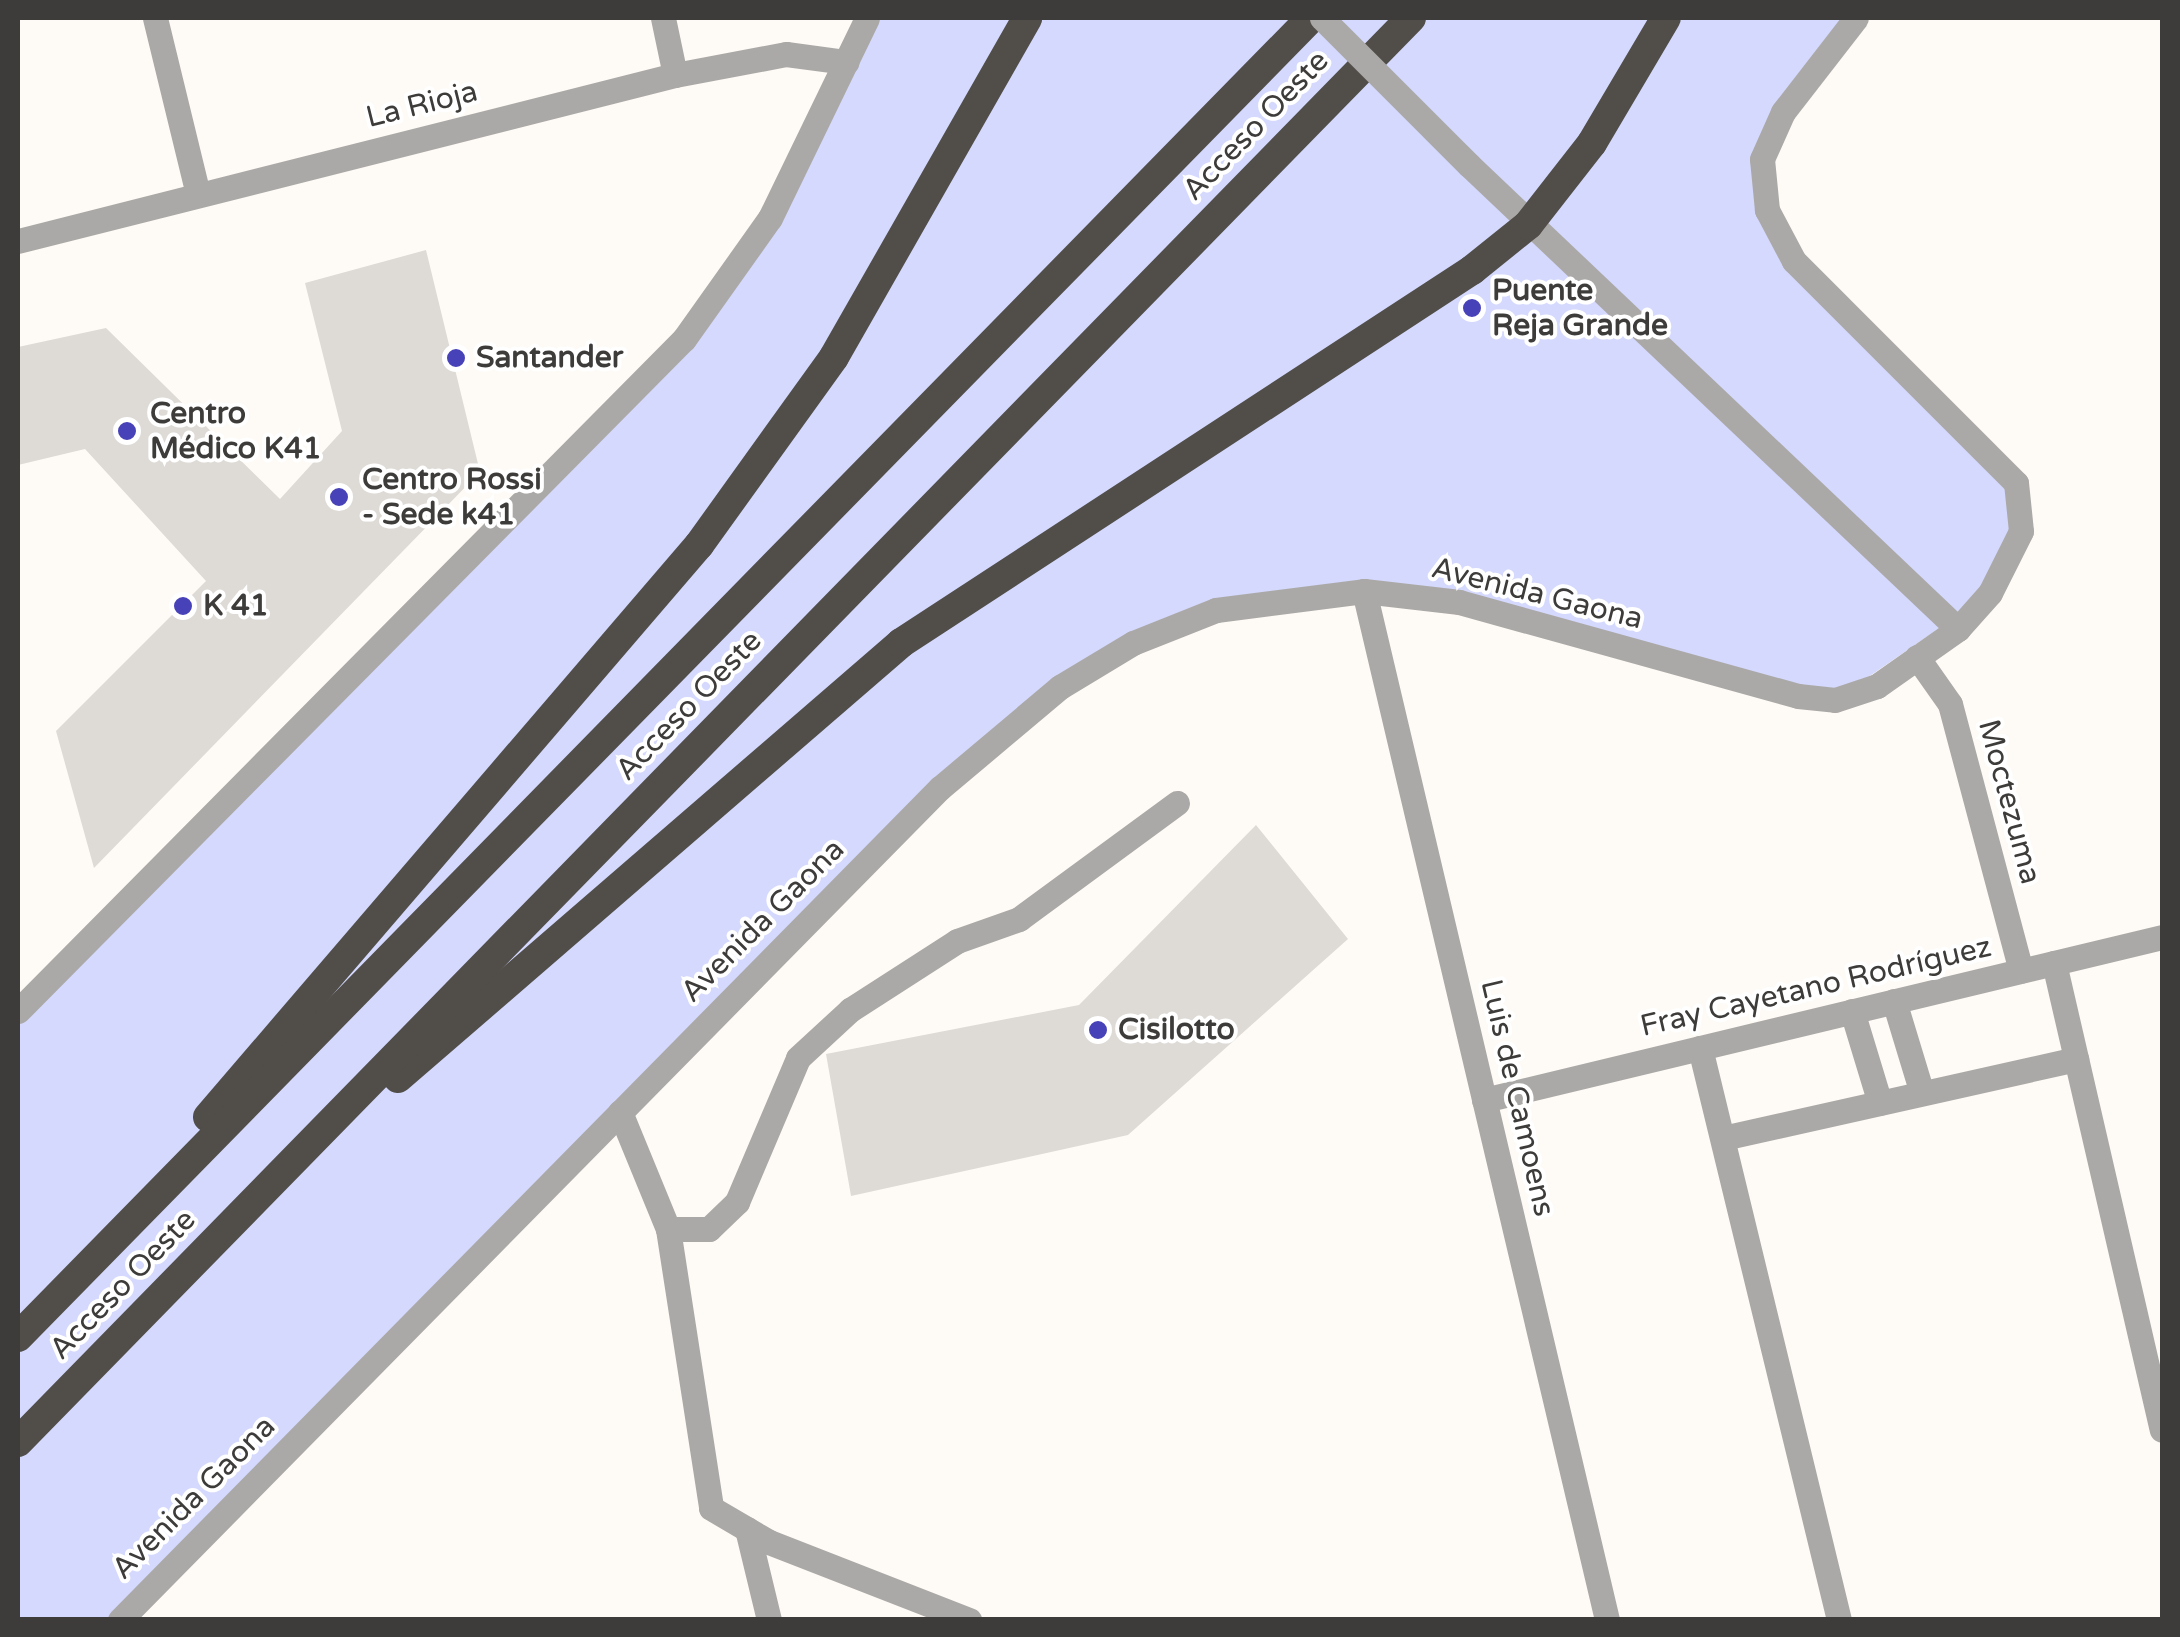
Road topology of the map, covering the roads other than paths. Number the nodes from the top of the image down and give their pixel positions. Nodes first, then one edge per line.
1 (155, 18) edge
2 (662, 18) edge
3 (867, 18) edge
4 (1028, 18) edge
5 (1311, 18) edge
6 (1322, 18) edge
7 (1411, 18) edge
8 (1666, 18) edge
9 (1856, 18) edge
10 (846, 62) junction
11 (675, 75) junction
12 (198, 195) junction
13 (1528, 225) junction
14 (18, 241) edge
15 (1364, 592) junction
16 (1958, 629) junction
17 (1917, 657) junction
18 (1177, 802) dead end
19 (2162, 936) edge
20 (2054, 963) junction
21 (2021, 971) junction
22 (1894, 1001) junction
23 (18, 1011) edge
24 (1852, 1011) junction
25 (1700, 1048) junction
26 (2076, 1058) junction
27 (1922, 1092) junction
28 (1484, 1100) junction
29 (1880, 1103) junction
30 (620, 1112) junction
31 (1723, 1138) junction
32 (280, 1174) junction
33 (668, 1229) junction
34 (44, 1310) junction
35 (18, 1337) edge
36 (2162, 1430) edge
37 (18, 1442) edge
38 (747, 1528) junction
39 (120, 1620) edge
40 (769, 1620) edge
41 (969, 1620) edge
42 (1606, 1620) edge
43 (1839, 1620) edge

1 - 12 street
2 - 11 street
3 - 10 street
4 - 34 highway
5 - 34 highway, Acceso Oeste
6 - 13 street, bridge
7 - 32 highway, Acceso Oeste
8 - 13 highway
9 - 16 street, Avenida Gaona
10 - 11 street, La Rioja
10 - 23 street
11 - 12 street, La Rioja
12 - 14 street, La Rioja
13 - 16 street
13 - 32 highway
15 - 17 street, Avenida Gaona
15 - 28 street, Luis de Camoens
15 - 30 street, Avenida Gaona
16 - 17 street, Avenida Gaona
17 - 21 street, Moctezuma
18 - 33 street
19 - 20 street, Fray Cayetano Rodríguez
20 - 21 street, Fray Cayetano Rodríguez
20 - 26 street
21 - 22 street, Fray Cayetano Rodríguez
22 - 24 street, Fray Cayetano Rodríguez
22 - 27 street
24 - 25 street, Fray Cayetano Rodríguez
24 - 29 street
25 - 28 street, Fray Cayetano Rodríguez
25 - 31 street
26 - 27 street
26 - 36 street
27 - 29 street
28 - 42 street, Luis de Camoens
29 - 31 street
30 - 33 street
30 - 39 street, Avenida Gaona
31 - 43 street
32 - 37 highway, Acceso Oeste
33 - 38 street
34 - 35 highway, Acceso Oeste
38 - 40 street
38 - 41 street

